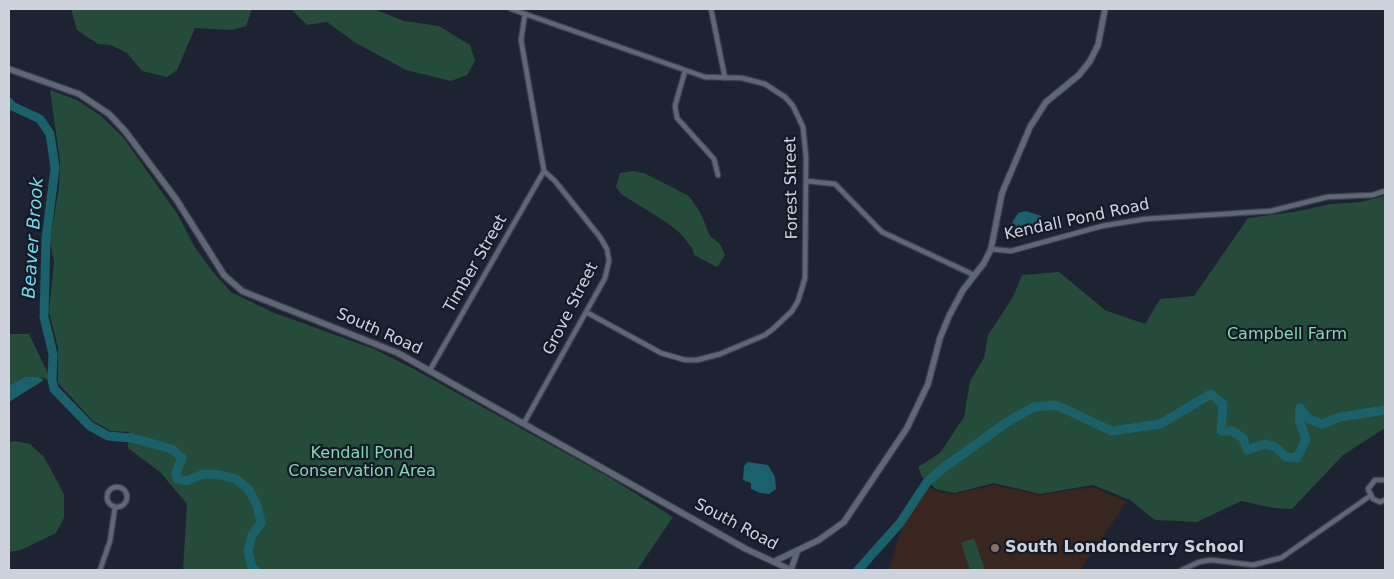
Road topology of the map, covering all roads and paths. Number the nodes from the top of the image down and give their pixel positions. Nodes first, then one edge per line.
1 (510, 9) edge
2 (711, 9) edge
3 (1105, 9) edge
4 (525, 14) junction
5 (9, 68) edge
6 (685, 71) junction
7 (725, 78) junction
8 (544, 171) junction
9 (718, 175) dead end
10 (806, 181) junction
11 (1385, 191) edge
12 (992, 249) junction
13 (974, 275) junction
14 (586, 312) junction
15 (430, 370) junction
16 (524, 423) junction
17 (1385, 480) edge
18 (1370, 496) junction
19 (1385, 500) edge
20 (115, 507) junction
21 (797, 552) junction
22 (775, 561) junction
23 (100, 570) edge
24 (791, 570) edge
25 (1182, 570) edge

1 - 4 street, Forest Street
2 - 7 street
3 - 12 street
4 - 6 street, Forest Street
4 - 8 street
5 - 15 street, South Road
6 - 7 street, Forest Street
6 - 9 street
7 - 10 street, Forest Street
8 - 14 street, Grove Street
8 - 15 street, Timber Street
10 - 13 street
10 - 14 street, Forest Street
11 - 12 street, Kendall Pond Road
12 - 13 street, Kendall Pond Road
13 - 21 street, Kendall Pond Road
14 - 16 street, Grove Street
15 - 16 street, South Road
16 - 22 street, South Road
17 - 18 street
18 - 19 street
18 - 25 street
20 - 20 street
20 - 23 street
21 - 22 street, Kendall Pond Road
21 - 24 street
22 - 24 street, South Road

